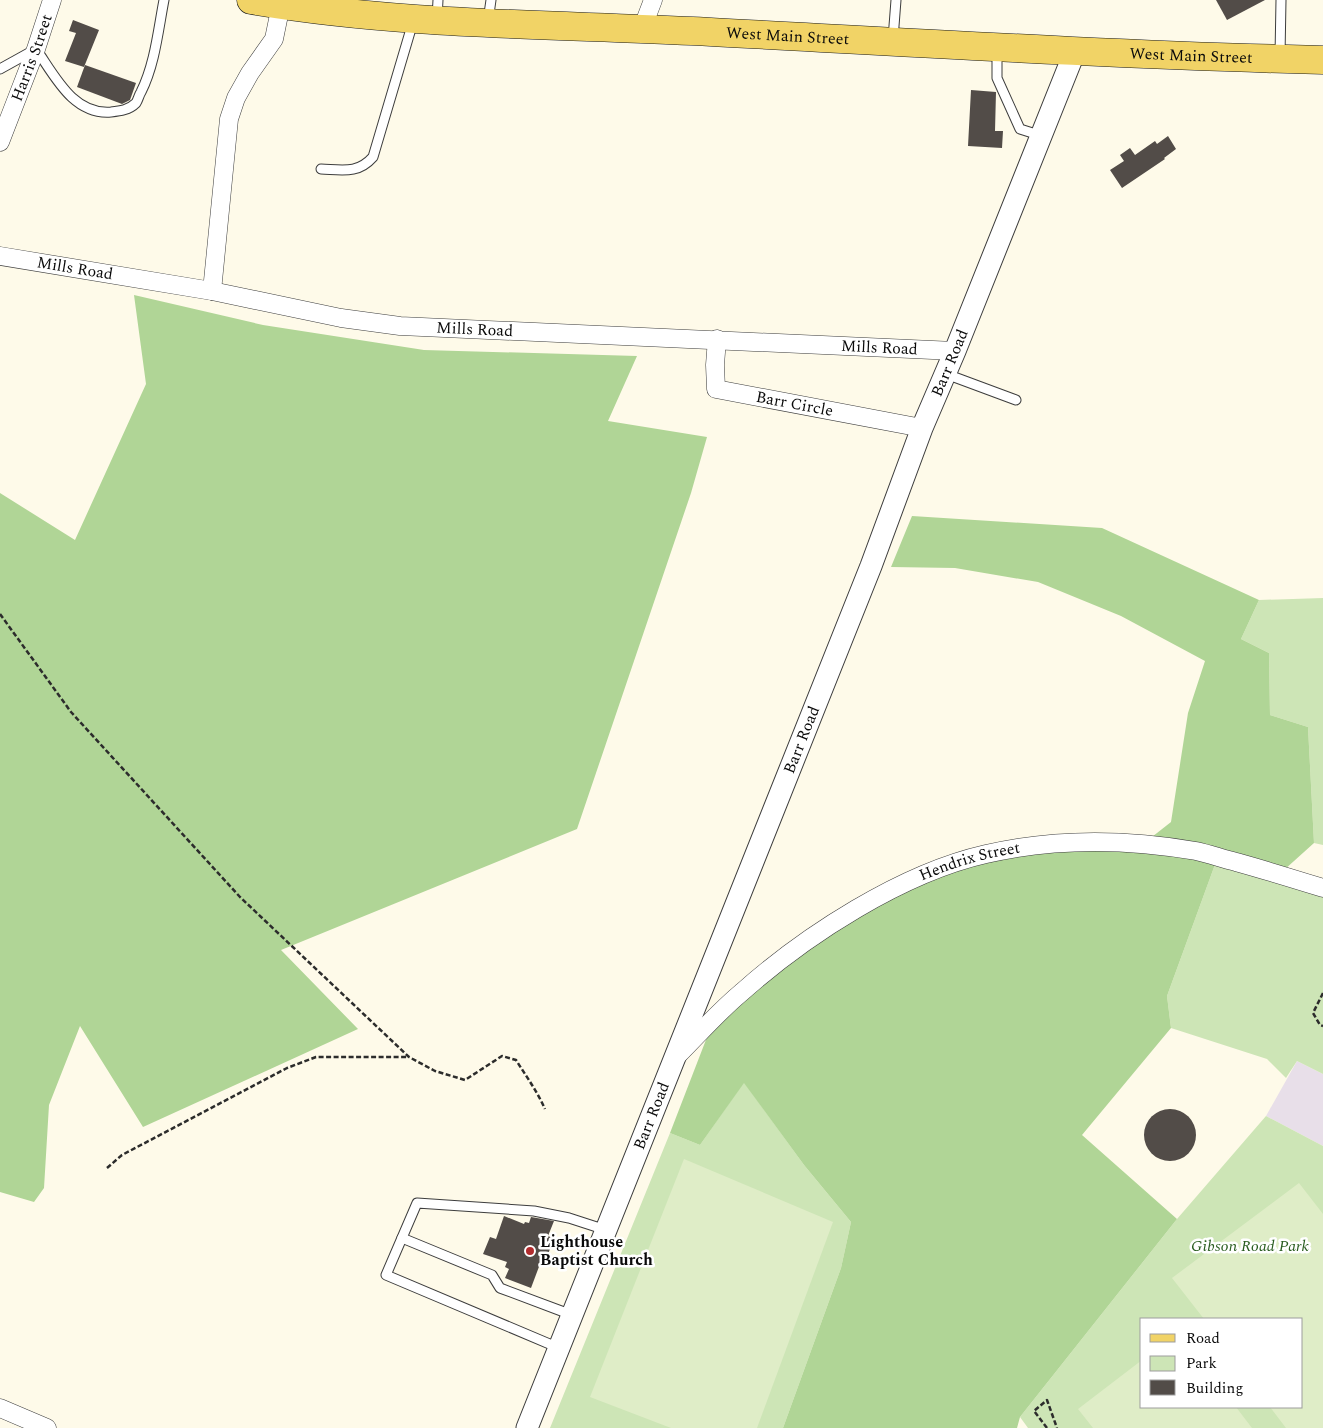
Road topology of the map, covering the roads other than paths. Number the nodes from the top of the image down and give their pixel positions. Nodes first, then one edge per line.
1 (52, 0) edge
2 (164, 0) edge
3 (251, 0) edge
4 (653, 0) edge
5 (896, 0) edge
6 (1281, 0) edge
7 (281, 2) edge
8 (490, 12) edge
9 (430, 14) edge
10 (642, 29) junction
11 (893, 42) junction
12 (997, 47) junction
13 (36, 50) junction
14 (1075, 51) junction
15 (1279, 59) junction
16 (1323, 60) edge
17 (0, 69) edge
18 (1042, 136) junction
19 (0, 142) edge
20 (321, 169) dead end
21 (0, 256) edge
22 (212, 291) junction
23 (717, 339) junction
24 (955, 351) junction
25 (946, 374) junction
26 (1016, 400) dead end
27 (922, 428) junction
28 (1323, 888) edge
29 (674, 1059) junction
30 (606, 1230) junction
31 (402, 1238) junction
32 (572, 1315) junction
33 (559, 1348) junction
34 (0, 1408) edge
35 (47, 1428) edge
36 (527, 1428) edge

1 - 13 street, Harris Street
2 - 13 lane
3 - 7 main road, West Main Street
4 - 10 street
5 - 11 lane
6 - 15 lane
7 - 9 main road, West Main Street
7 - 22 street
8 - 9 main road, West Main Street
8 - 10 main road, West Main Street
9 - 20 lane
10 - 11 main road, West Main Street
11 - 12 main road, West Main Street
12 - 14 main road, West Main Street
12 - 18 lane
13 - 17 lane
13 - 19 street, Harris Street
14 - 15 main road, West Main Street
14 - 18 street, Barr Road
15 - 16 main road, West Main Street
18 - 24 street, Barr Road
21 - 22 street, Mills Road
22 - 23 street, Mills Road
23 - 24 street, Mills Road
23 - 27 street, Barr Circle
24 - 25 street, Barr Road
25 - 26 lane
25 - 27 street, Barr Road
27 - 29 street, Barr Road
28 - 29 street, Hendrix Street
29 - 30 street, Barr Road
30 - 31 lane
30 - 32 street, Barr Road
31 - 32 lane
31 - 33 lane
32 - 33 street, Barr Road
33 - 36 street, Barr Road
34 - 35 street

